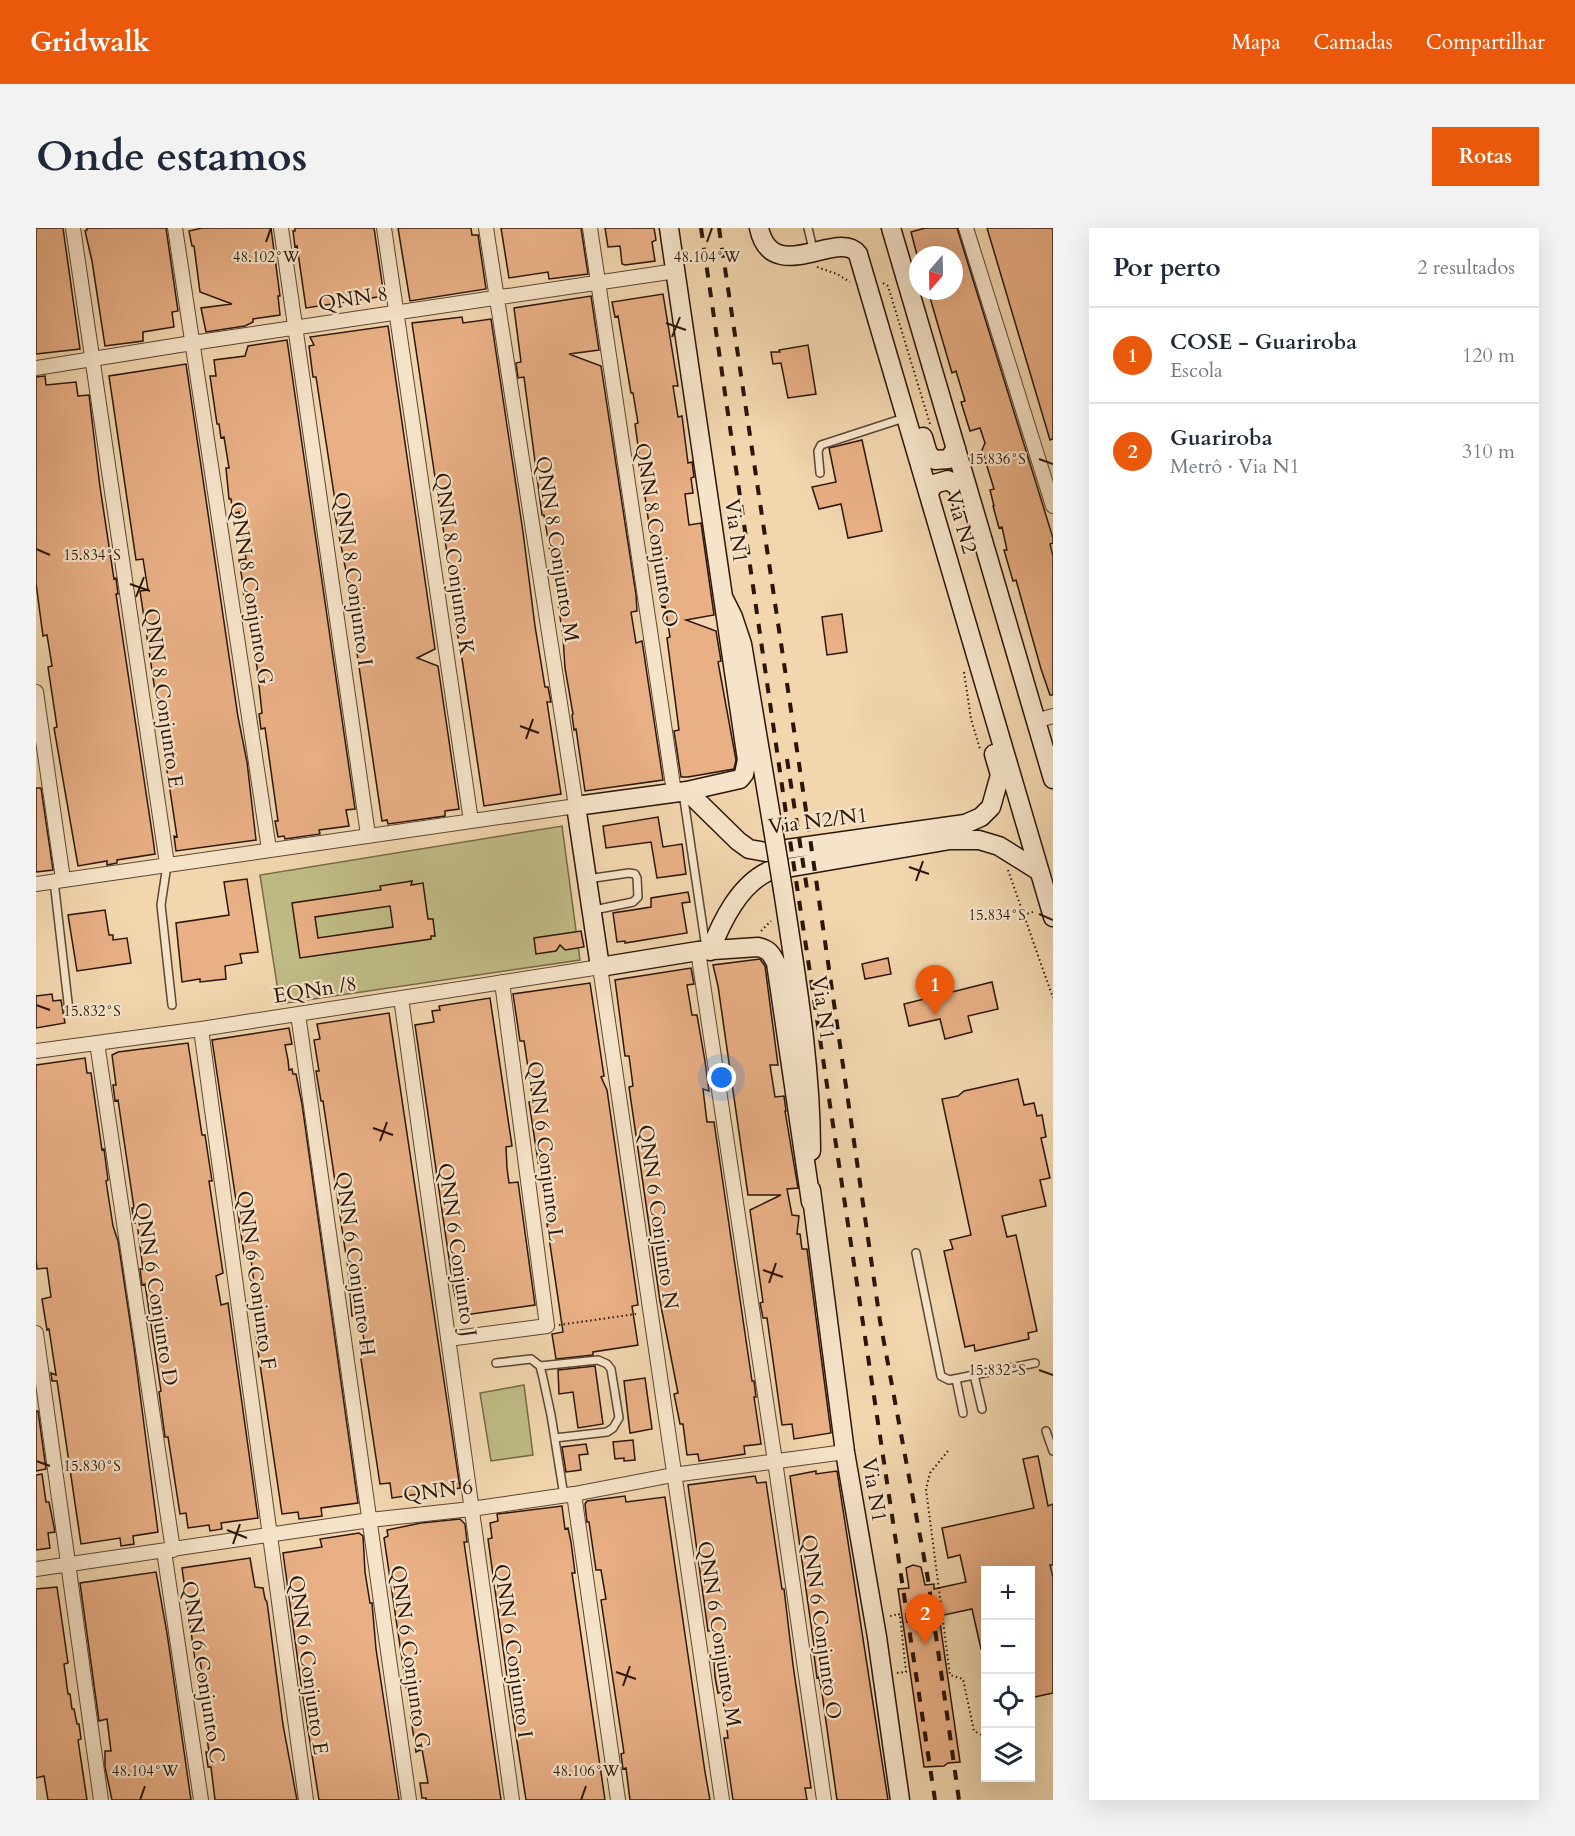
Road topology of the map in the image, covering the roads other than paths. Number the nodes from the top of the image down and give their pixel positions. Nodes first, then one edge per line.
1 (73, 228) edge
2 (176, 228) edge
3 (281, 228) edge
4 (384, 228) edge
5 (486, 228) edge
6 (590, 228) edge
7 (669, 228) edge
8 (759, 228) edge
9 (808, 228) edge
10 (891, 228) edge
11 (966, 228) edge
12 (812, 258) junction
13 (676, 272) junction
14 (597, 283) junction
15 (496, 298) junction
16 (396, 313) junction
17 (875, 313) junction
18 (296, 329) junction
19 (192, 343) junction
20 (92, 360) junction
21 (36, 368) edge
22 (906, 417) junction
23 (956, 448) junction
24 (820, 473) dead end
25 (929, 493) junction
26 (1053, 506) edge
27 (723, 597) junction
28 (1005, 615) junction
29 (971, 665) junction
30 (36, 692) edge
31 (1044, 718) edge
32 (1053, 779) edge
33 (681, 791) junction
34 (576, 806) junction
35 (471, 820) junction
36 (368, 835) junction
37 (269, 849) junction
38 (167, 864) junction
39 (1040, 871) junction
40 (587, 879) junction
41 (58, 880) junction
42 (36, 884) edge
43 (591, 911) junction
44 (1053, 917) edge
45 (705, 951) junction
46 (600, 967) junction
47 (502, 982) junction
48 (401, 998) junction
49 (172, 1005) dead end
50 (69, 1011) dead end
51 (298, 1014) junction
52 (201, 1029) junction
53 (97, 1043) junction
54 (36, 1051) edge
55 (811, 1202) junction
56 (916, 1253) dead end
57 (36, 1333) edge
58 (448, 1339) junction
59 (495, 1363) dead end
60 (1035, 1363) dead end
61 (540, 1366) junction
62 (974, 1375) junction
63 (956, 1378) junction
64 (982, 1409) dead end
65 (963, 1413) dead end
66 (1047, 1431) dead end
67 (555, 1438) junction
68 (1053, 1451) edge
69 (845, 1452) junction
70 (775, 1461) junction
71 (673, 1475) junction
72 (569, 1495) junction
73 (471, 1509) junction
74 (370, 1520) junction
75 (270, 1536) junction
76 (169, 1551) junction
77 (68, 1564) junction
78 (36, 1569) edge
79 (101, 1800) edge
80 (201, 1800) edge
81 (306, 1800) edge
82 (409, 1800) edge
83 (512, 1800) edge
84 (618, 1800) edge
85 (722, 1800) edge
86 (824, 1800) edge
87 (900, 1800) edge

1 - 20 street, QNN 8 Conjunto E
2 - 19 street, QNN 8 Conjunto G
3 - 18 street, QNN 8 Conjunto I
4 - 16 street, QNN 8 Conjunto K
5 - 15 street
6 - 14 street, QNN 8 Conjunto O
7 - 13 main road, Via N1
8 - 12 main road, Via N2
9 - 12 lane
10 - 23 main road, Via N2
11 - 26 street
12 - 17 main road, Via N2
13 - 14 street, QNN 8
13 - 27 main road, Via N1
14 - 15 street, QNN 8
14 - 33 street, QNN 8 Conjunto O
15 - 16 street, QNN 8
15 - 34 street, QNN 8 Conjunto M
16 - 18 street, QNN 8
16 - 35 street, QNN 8 Conjunto K
17 - 22 main road, Via N2
17 - 23 main road
18 - 19 street, QNN 8
18 - 36 street, QNN 8 Conjunto I
19 - 20 street, QNN 8
19 - 37 street, QNN 8 Conjunto G
20 - 21 street, QNN 8
20 - 38 street, QNN 8 Conjunto E
22 - 24 lane
22 - 25 main road, Via N2
23 - 28 main road, Via N2
25 - 28 main road
25 - 29 main road, Via N2
27 - 33 main road
27 - 55 main road, Via N1, bridge
28 - 31 main road, Via N2
29 - 33 main road, Via N2/N1
29 - 39 main road, Via N2
30 - 41 street
31 - 32 main road, Via N2
33 - 34 main road
33 - 45 lane
34 - 35 street
34 - 40 main road
35 - 36 street
36 - 37 street
37 - 38 street
38 - 41 street
38 - 49 lane
39 - 44 main road, Via N2
39 - 45 main road
40 - 43 main road
40 - 43 lane
41 - 42 street
41 - 50 lane
43 - 46 main road
45 - 46 main road
45 - 55 main road
45 - 70 street, QNN 6 Conjunto O
46 - 47 street, EQNn /8
46 - 71 street, QNN 6 Conjunto N
47 - 48 street, EQNn /8
47 - 58 street, QNN 6 Conjunto L
48 - 51 street, EQNn /8
48 - 58 street, QNN 6 Conjunto J
51 - 52 street, EQNn /8
51 - 74 street, QNN 6 Conjunto H
52 - 53 street, EQNn /8
52 - 75 street, QNN 6 Conjunto F
53 - 54 street, EQNn /8
53 - 76 street, QNN 6 Conjunto D
55 - 69 main road, Via N1
56 - 63 lane
57 - 77 street
58 - 73 street, QNN 6 Conjunto J
59 - 61 lane
60 - 62 lane
61 - 67 lane
61 - 67 lane
62 - 63 lane
62 - 64 lane
63 - 65 lane
66 - 68 lane
67 - 72 lane
69 - 70 street, QNN 6
69 - 87 main road, Via N1
70 - 71 street, QNN 6
70 - 86 street, QNN 6 Conjunto O
71 - 72 street, QNN 6
71 - 85 street, QNN 6 Conjunto M
72 - 73 street, QNN 6
72 - 84 street
73 - 74 street, QNN 6
73 - 83 street, QNN 6 Conjunto I
74 - 75 street, QNN 6
74 - 82 street, QNN 6 Conjunto G
75 - 76 street, QNN 6
75 - 81 street, QNN 6 Conjunto E
76 - 77 street, QNN 6
76 - 80 street, QNN 6 Conjunto C
77 - 78 street, QNN 6
77 - 79 street

